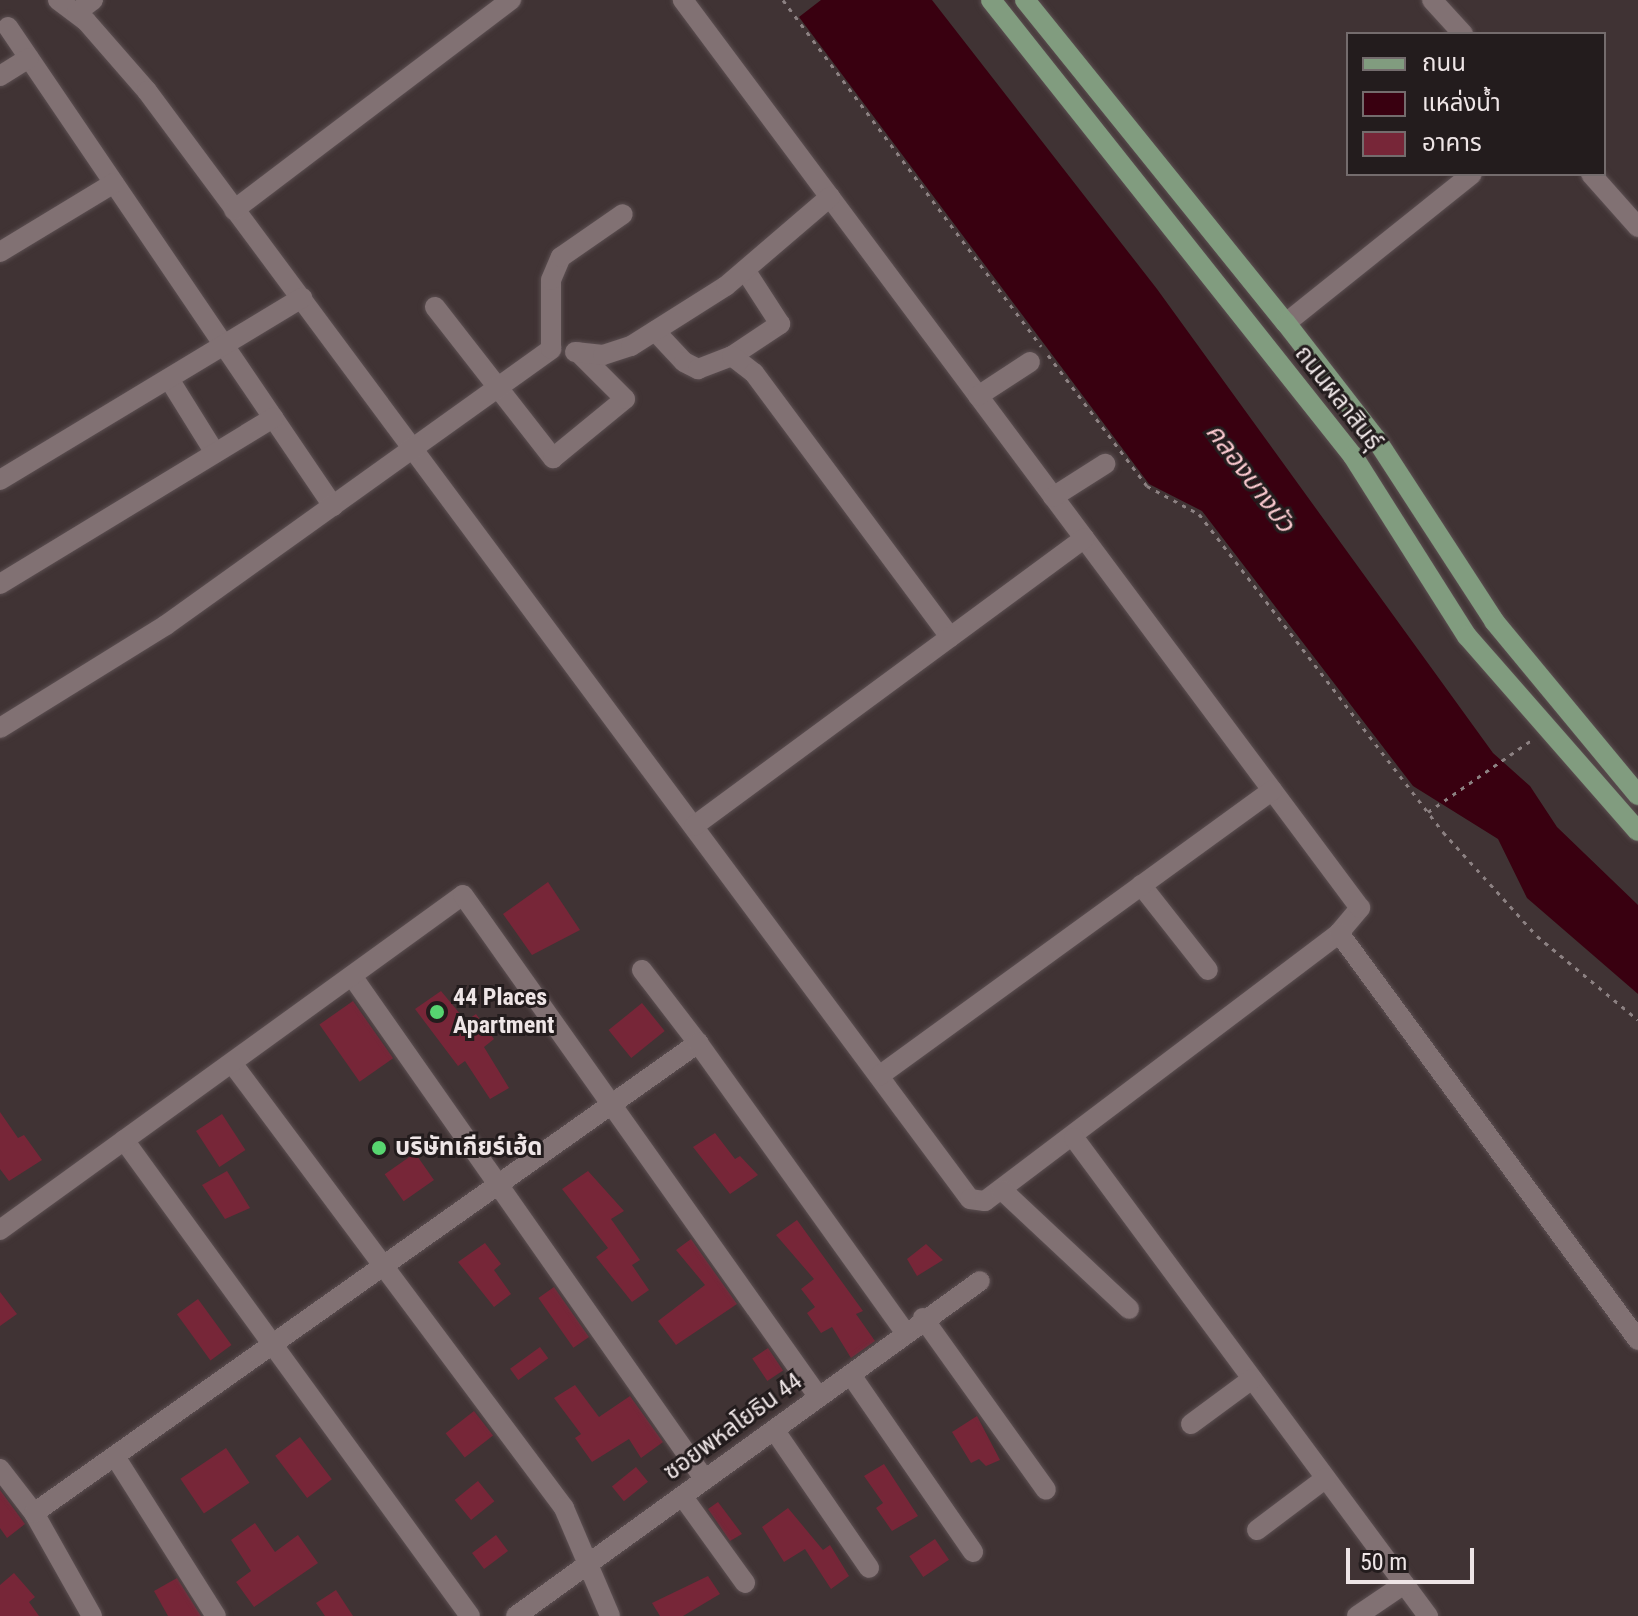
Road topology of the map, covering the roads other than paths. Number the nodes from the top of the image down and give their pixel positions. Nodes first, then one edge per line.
1 (58, 0) edge
2 (511, 0) edge
3 (683, 0) edge
4 (991, 0) edge
5 (1025, 0) edge
6 (1432, 0) edge
7 (85, 6) edge
8 (8, 27) dead end
9 (1461, 32) edge
10 (29, 58) junction
11 (0, 76) edge
12 (1470, 176) edge
13 (1593, 176) edge
14 (114, 183) junction
15 (830, 197) junction
16 (234, 210) junction
17 (623, 214) dead end
18 (1638, 227) edge
19 (0, 252) edge
20 (745, 270) junction
21 (302, 298) junction
22 (435, 307) dead end
23 (1286, 323) junction
24 (655, 331) junction
25 (1261, 344) junction
26 (225, 346) junction
27 (551, 349) junction
28 (578, 352) junction
29 (732, 356) junction
30 (1030, 362) dead end
31 (169, 379) junction
32 (497, 389) junction
33 (978, 396) junction
34 (273, 418) junction
35 (415, 449) junction
36 (215, 453) junction
37 (1105, 464) dead end
38 (0, 480) edge
39 (1053, 497) junction
40 (333, 506) junction
41 (1084, 538) junction
42 (0, 584) edge
43 (950, 637) junction
44 (0, 728) edge
45 (1272, 790) junction
46 (1638, 795) edge
47 (694, 826) junction
48 (1638, 831) edge
49 (1141, 885) junction
50 (1339, 933) junction
51 (642, 970) dead end
52 (1208, 970) dead end
53 (352, 976) junction
54 (698, 1043) junction
55 (232, 1063) junction
56 (879, 1076) junction
57 (613, 1108) junction
58 (1074, 1138) junction
59 (124, 1140) junction
60 (498, 1189) junction
61 (1002, 1190) junction
62 (0, 1230) edge
63 (385, 1267) junction
64 (980, 1281) dead end
65 (1129, 1309) dead end
66 (923, 1318) junction
67 (905, 1332) junction
68 (1638, 1340) edge
69 (273, 1344) junction
70 (851, 1375) junction
71 (1252, 1379) junction
72 (818, 1396) junction
73 (1191, 1424) dead end
74 (775, 1431) junction
75 (116, 1458) junction
76 (0, 1469) edge
77 (1326, 1478) junction
78 (705, 1480) junction
79 (1046, 1490) dead end
80 (683, 1497) junction
81 (34, 1513) junction
82 (1257, 1530) dead end
83 (973, 1552) dead end
84 (589, 1565) junction
85 (869, 1568) dead end
86 (745, 1583) dead end
87 (1404, 1584) junction
88 (92, 1616) edge
89 (216, 1616) edge
90 (470, 1616) edge
91 (516, 1616) edge
92 (610, 1616) edge
93 (1357, 1616) edge
94 (1428, 1616) edge

1 - 7 street
2 - 16 street
3 - 15 street
4 - 25 main road, ถนนผลาสินธุ์
5 - 23 main road, ถนนผลาสินธุ์
6 - 9 street
7 - 16 street
8 - 10 street
10 - 11 street
10 - 14 street
12 - 23 street
13 - 18 street
14 - 19 street
14 - 26 street
15 - 20 street
15 - 33 street
16 - 21 street
17 - 27 street
20 - 24 street
20 - 29 street
21 - 26 street
21 - 35 street
22 - 32 street
23 - 25 main road
23 - 46 main road, ถนนผลาสินธุ์
24 - 28 street
24 - 29 street
25 - 48 main road, ถนนผลาสินธุ์
26 - 31 street
26 - 34 street
27 - 28 street
27 - 32 street
28 - 32 street
29 - 43 street
30 - 33 street
31 - 36 street
31 - 38 street
32 - 35 street
33 - 39 street
34 - 36 street
34 - 40 street
35 - 40 street
35 - 47 street
36 - 42 street
37 - 39 street
39 - 41 street
40 - 44 street
41 - 43 street
41 - 45 street
43 - 47 street
45 - 49 street
45 - 50 street
47 - 56 street
49 - 52 street
49 - 56 street
50 - 58 street
50 - 68 street
51 - 54 street
53 - 55 street
53 - 57 street
53 - 60 street
54 - 57 street
54 - 67 street
55 - 59 street
55 - 63 street
56 - 61 street
57 - 60 street
57 - 72 street
58 - 61 street
58 - 71 street
59 - 62 street
59 - 69 street
60 - 63 street
60 - 78 street
61 - 65 street
63 - 69 street
63 - 84 street
64 - 66 street, ซอยพหลโยธิน 44
66 - 67 street, ซอยพหลโยธิน 44
66 - 79 street
67 - 70 street, ซอยพหลโยธิน 44
69 - 75 street
69 - 90 street
70 - 72 street, ซอยพหลโยธิน 44
70 - 83 street
71 - 73 street
71 - 77 street
72 - 74 street, ซอยพหลโยธิน 44
74 - 78 street, ซอยพหลโยธิน 44
74 - 85 street
75 - 81 street
75 - 89 street
76 - 81 street
77 - 82 street
77 - 87 street
78 - 80 street, ซอยพหลโยธิน 44
80 - 84 street, ซอยพหลโยธิน 44
80 - 86 street
81 - 88 street
84 - 91 street, ซอยพหลโยธิน 44
84 - 92 street
87 - 93 street
87 - 94 street

